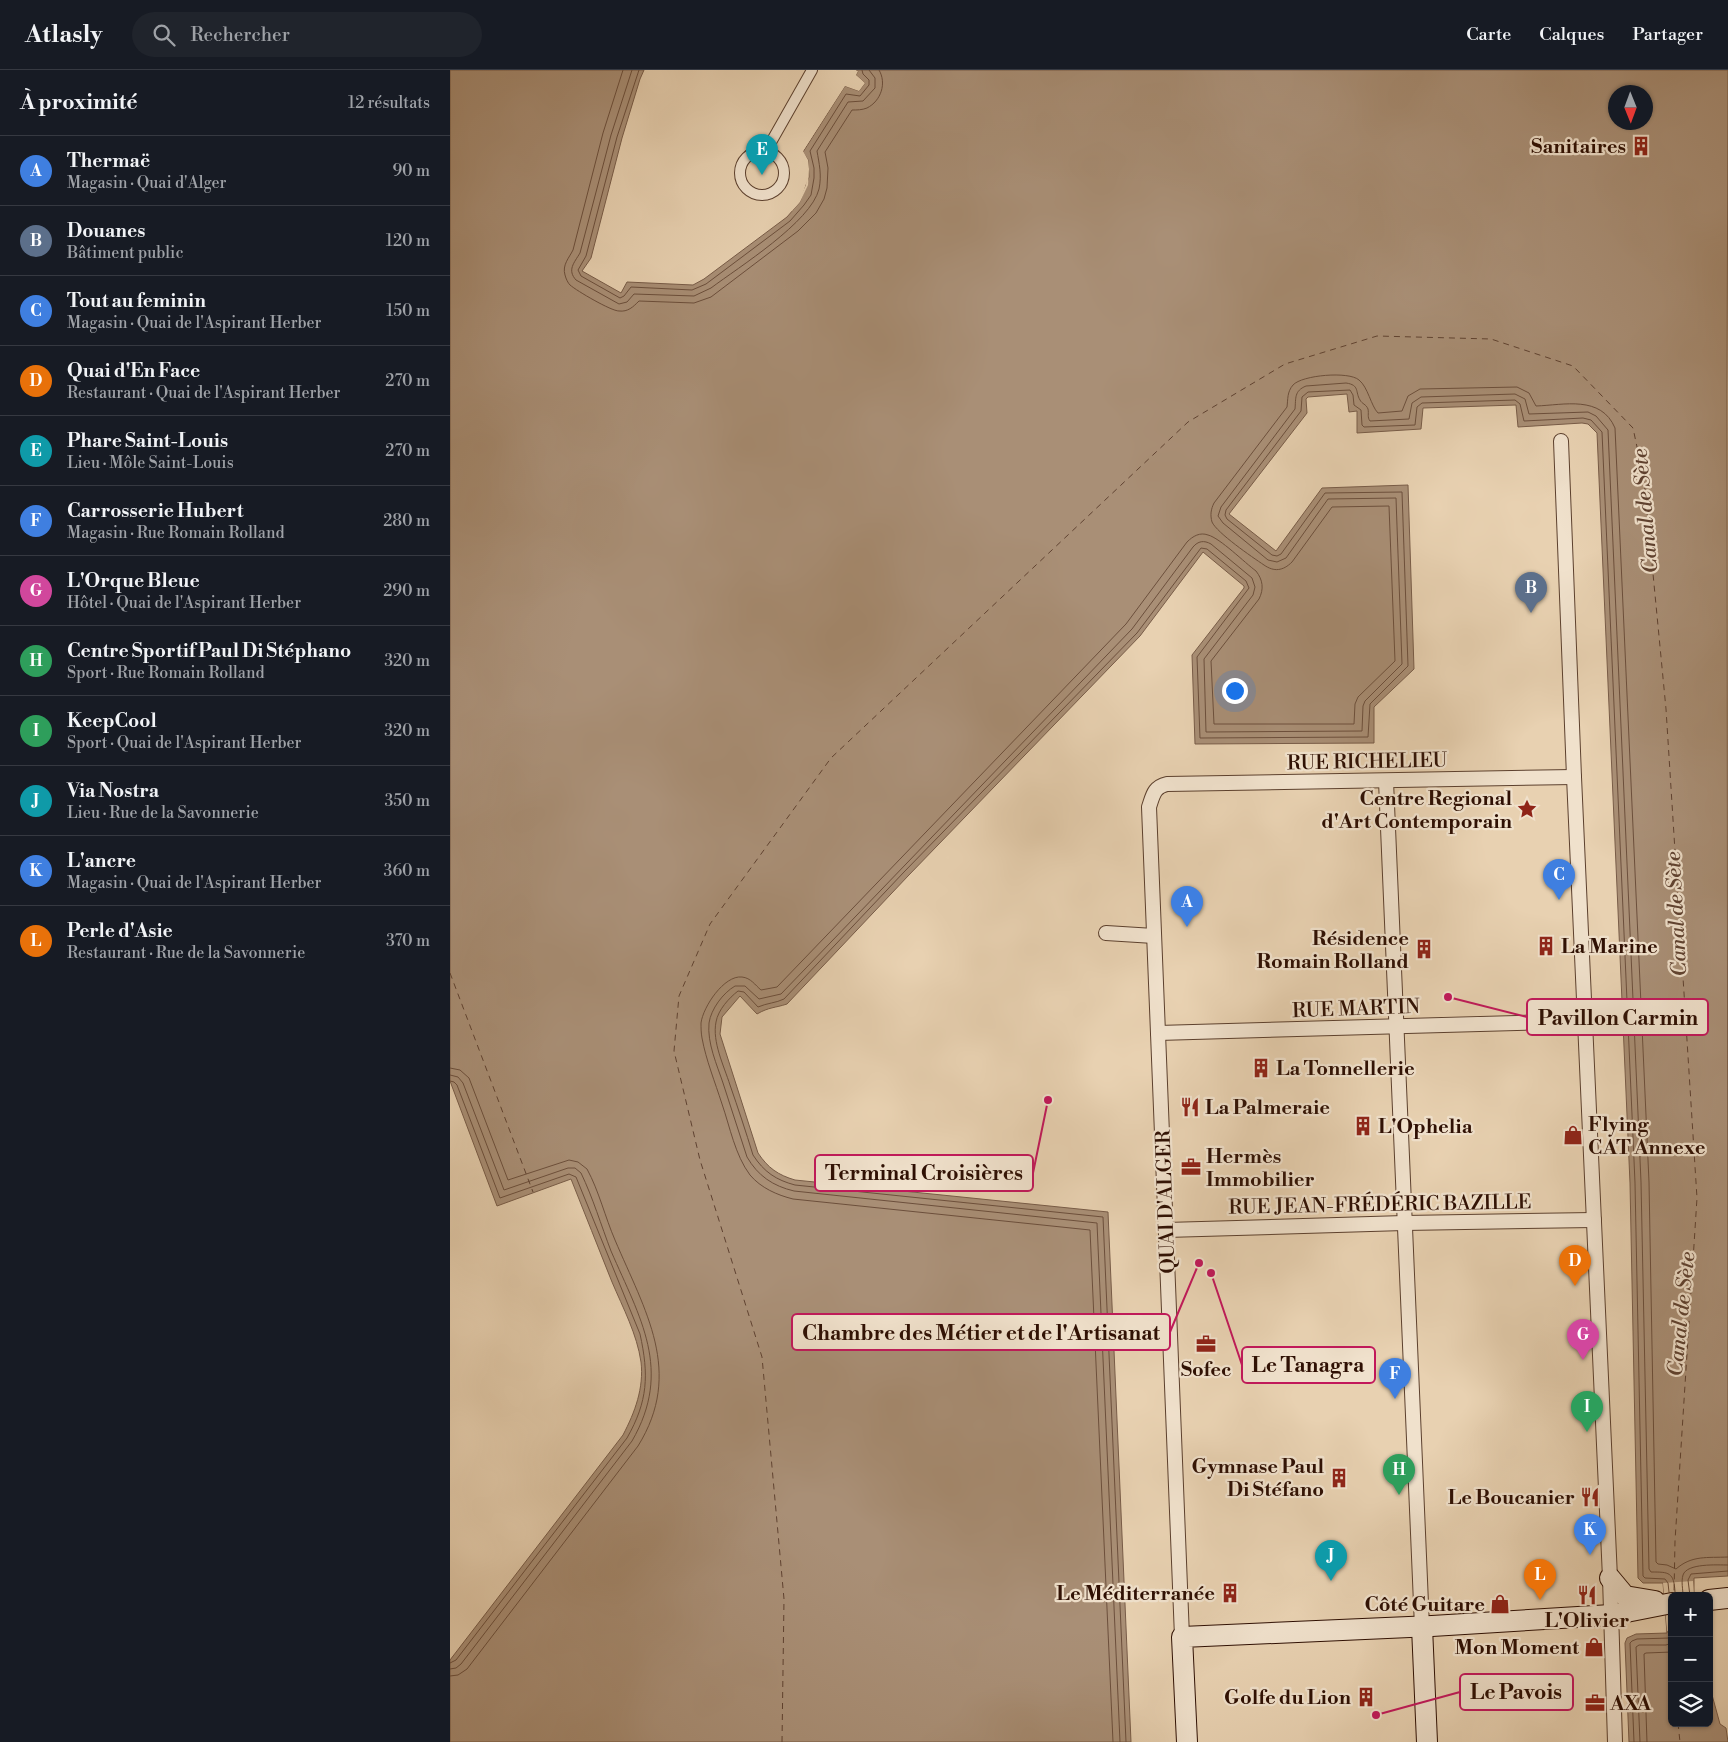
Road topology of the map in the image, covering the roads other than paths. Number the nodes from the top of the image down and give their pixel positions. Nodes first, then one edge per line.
1 (812, 70) edge
2 (766, 151) junction
3 (1561, 441) dead end
4 (1574, 776) junction
5 (1386, 781) junction
6 (1161, 786) joint
7 (1106, 933) dead end
8 (1154, 936) junction
9 (1585, 1021) junction
10 (1396, 1026) junction
11 (1158, 1034) junction
12 (1594, 1220) junction
13 (1404, 1223) junction
14 (1166, 1230) junction
15 (1610, 1578) junction
16 (1728, 1598) edge
17 (1713, 1600) edge
18 (1668, 1603) edge
19 (1611, 1615) junction
20 (1422, 1627) junction
21 (1182, 1637) junction
22 (1186, 1742) edge
23 (1427, 1742) edge
24 (1615, 1742) edge

1 - 2 street
2 - 2 street
3 - 4 street
4 - 5 street, RUE RICHELIEU
4 - 9 street
5 - 6 street, RUE RICHELIEU
5 - 10 street
6 - 8 street, QUAI D'ALGER
7 - 8 street
8 - 11 street, QUAI D'ALGER
9 - 10 street, RUE MARTIN
9 - 12 street
10 - 11 street, RUE MARTIN
10 - 13 street
11 - 14 street, QUAI D'ALGER
12 - 13 street, RUE JEAN-FRÉDÉRIC BAZILLE
12 - 15 street
13 - 14 street, RUE JEAN-FRÉDÉRIC BAZILLE
13 - 20 street
14 - 21 street, QUAI D'ALGER
15 - 18 main road
15 - 19 street
16 - 17 main road
18 - 19 main road
19 - 20 main road
19 - 24 street
20 - 21 main road
20 - 23 main road
21 - 22 main road, QUAI D'ALGER

